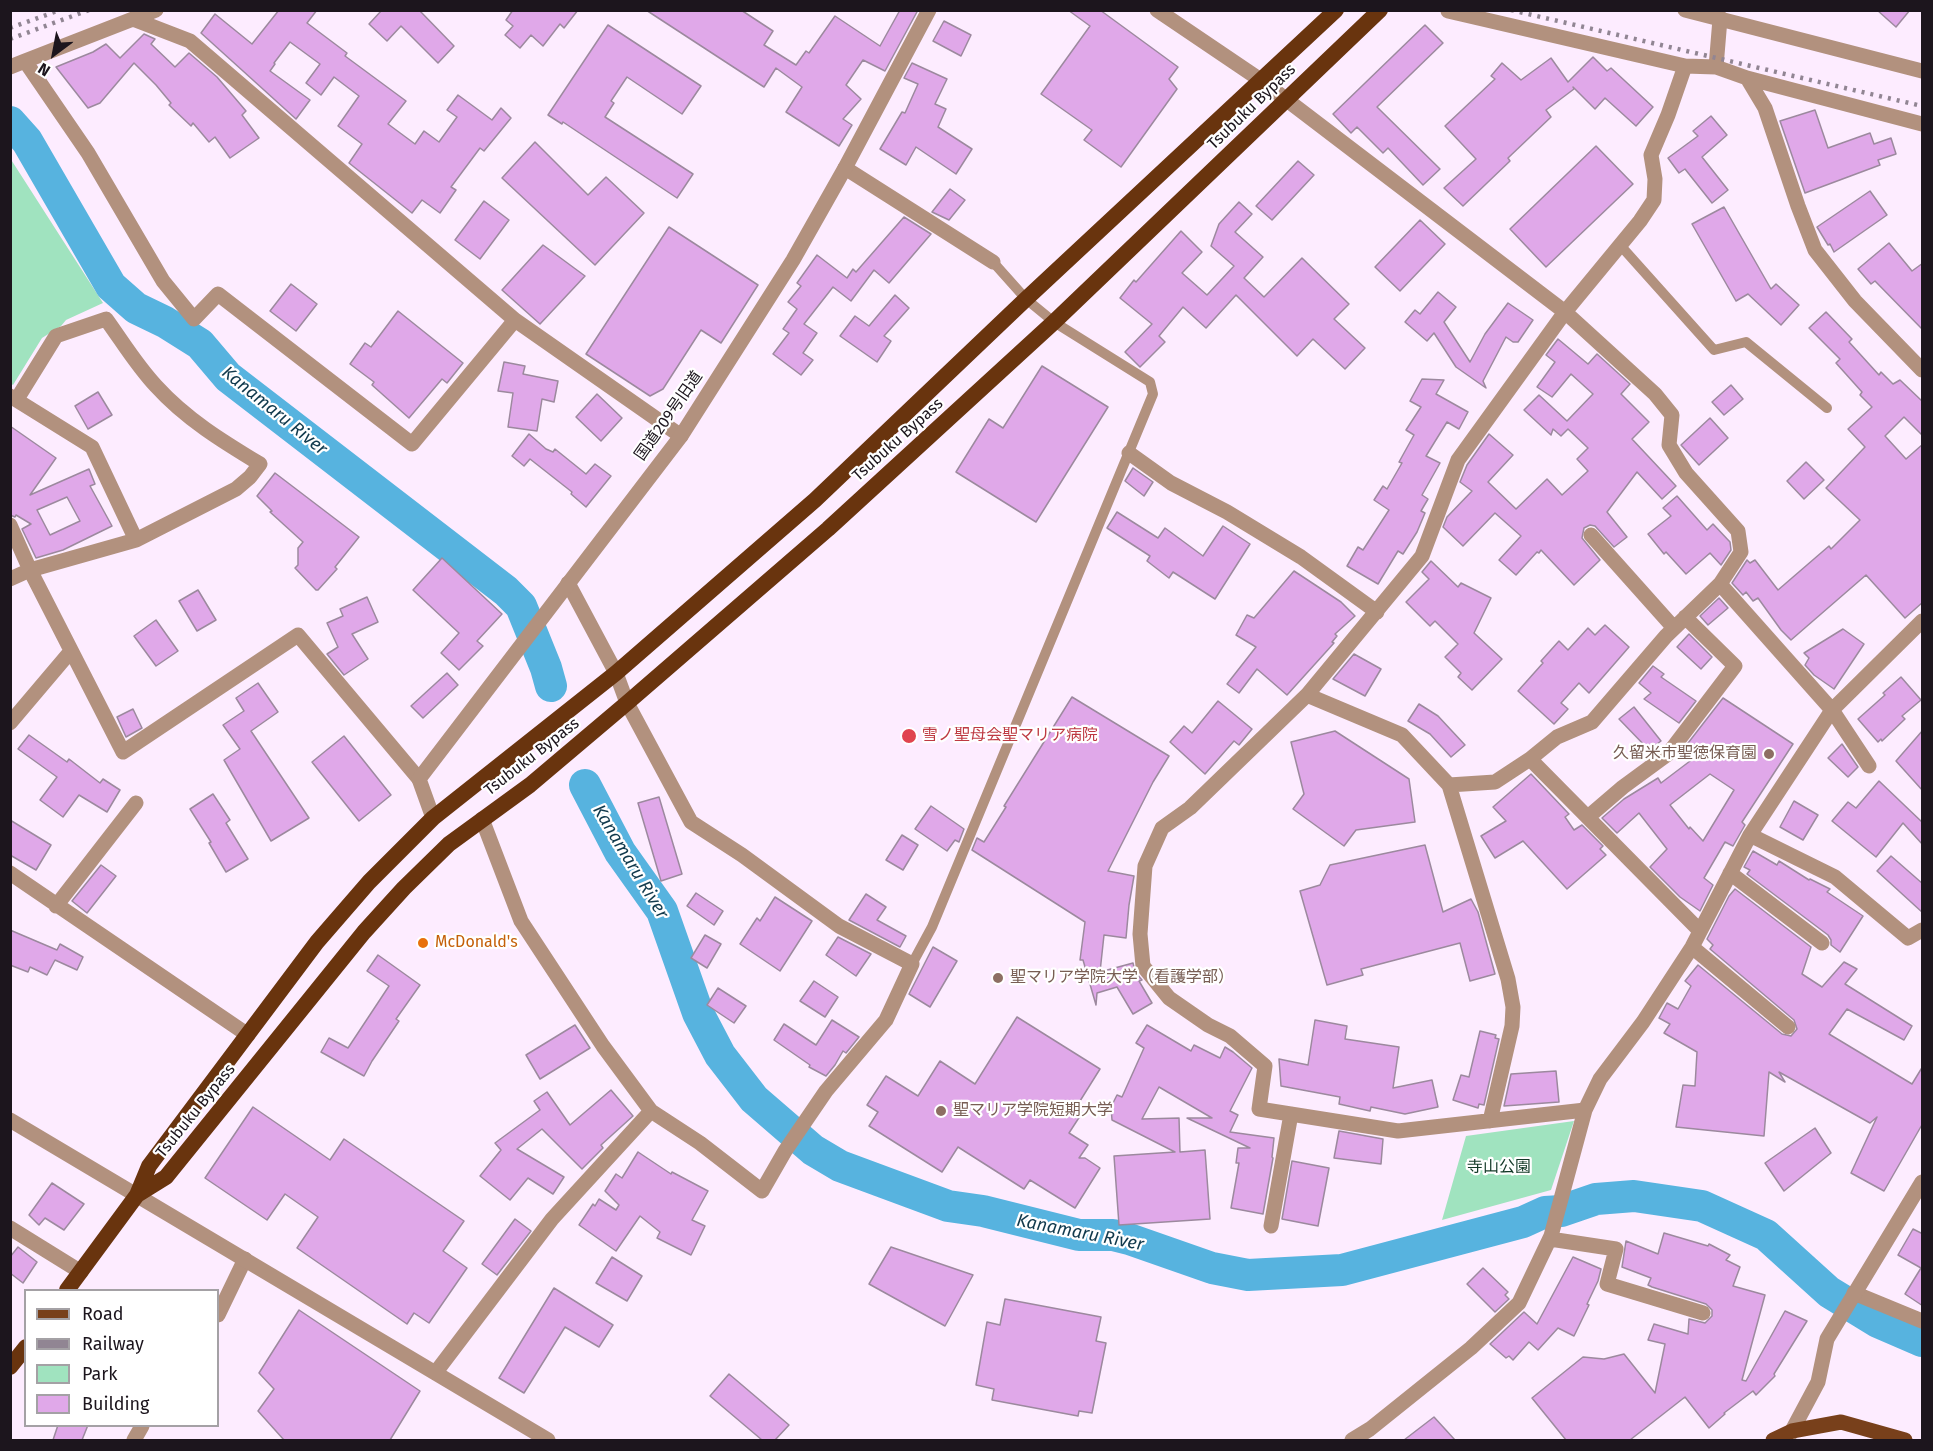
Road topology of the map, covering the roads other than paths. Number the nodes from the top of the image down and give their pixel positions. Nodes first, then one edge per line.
1 (156, 10) edge
2 (929, 10) edge
3 (1157, 10) edge
4 (1336, 10) edge
5 (1380, 10) edge
6 (1685, 10) edge
7 (1448, 11) edge
8 (1718, 15) edge
9 (132, 19) junction
10 (25, 61) junction
11 (1685, 66) junction
12 (10, 67) edge
13 (1716, 67) junction
14 (1923, 71) edge
15 (1747, 78) junction
16 (1262, 81) junction
17 (1285, 100) junction
18 (1923, 124) edge
19 (845, 168) junction
20 (1620, 245) junction
21 (993, 262) joint
22 (1026, 299) junction
23 (1565, 312) junction
24 (515, 320) junction
25 (1054, 322) junction
26 (1923, 370) edge
27 (14, 398) edge
28 (1827, 408) dead end
29 (681, 436) junction
30 (1129, 453) junction
31 (10, 525) edge
32 (1591, 535) dead end
33 (136, 540) junction
34 (30, 570) junction
35 (10, 579) edge
36 (568, 583) junction
37 (1720, 584) junction
38 (1377, 612) junction
39 (1923, 621) edge
40 (1679, 622) junction
41 (71, 651) junction
42 (616, 673) junction
43 (1307, 695) junction
44 (627, 704) junction
45 (1832, 710) junction
46 (10, 723) edge
47 (1530, 759) junction
48 (1869, 766) dead end
49 (419, 779) junction
50 (1449, 785) junction
51 (136, 803) dead end
52 (1588, 817) junction
53 (433, 818) junction
54 (482, 819) junction
55 (1750, 835) junction
56 (10, 873) edge
57 (1730, 873) junction
58 (56, 906) junction
59 (1923, 930) edge
60 (1700, 931) junction
61 (1822, 943) dead end
62 (1692, 947) junction
63 (912, 964) junction
64 (1788, 1027) dead end
65 (248, 1035) junction
66 (1585, 1110) junction
67 (651, 1111) junction
68 (1291, 1114) junction
69 (10, 1120) edge
70 (1490, 1121) junction
71 (1923, 1182) edge
72 (137, 1195) junction
73 (1271, 1226) dead end
74 (10, 1228) edge
75 (1550, 1239) junction
76 (245, 1259) junction
77 (81, 1272) junction
78 (68, 1289) edge
79 (1854, 1293) junction
80 (219, 1313) edge
81 (1703, 1313) dead end
82 (1923, 1321) edge
83 (24, 1350) edge
84 (10, 1367) edge
85 (436, 1372) junction
86 (1789, 1436) edge
87 (548, 1440) edge
88 (1352, 1440) edge
89 (1773, 1440) edge
90 (1905, 1440) edge

1 - 9 street
2 - 19 street, 国道209号旧道
3 - 16 street
4 - 16 highway, Tsubuku Bypass
5 - 17 highway, Tsubuku Bypass
6 - 8 street
7 - 11 street
8 - 13 street
8 - 14 street
9 - 10 street
9 - 24 street
10 - 12 street
10 - 24 street
11 - 13 street
11 - 20 street
13 - 15 street
15 - 18 street
15 - 26 street
16 - 17 street
16 - 22 highway, Tsubuku Bypass
17 - 23 street
17 - 25 highway, Tsubuku Bypass
19 - 21 street
19 - 29 street, 国道209号旧道
20 - 23 street
20 - 28 lane
21 - 22 lane
22 - 25 lane
22 - 42 highway, Tsubuku Bypass
23 - 37 street
23 - 38 street
24 - 29 street
25 - 30 lane
25 - 44 highway, Tsubuku Bypass
27 - 33 street
27 - 33 street
29 - 36 street, 国道209号旧道
30 - 38 street
30 - 63 lane
31 - 34 street
32 - 40 street
33 - 34 street
34 - 35 street
34 - 41 street
36 - 42 street
36 - 49 street, 国道209号旧道
37 - 40 street
37 - 45 street
38 - 43 street
39 - 45 street
40 - 47 street
40 - 52 street
41 - 46 street
41 - 49 street
42 - 44 street
42 - 53 highway, Tsubuku Bypass
43 - 50 street
43 - 68 street
44 - 54 highway, Tsubuku Bypass
44 - 63 street
45 - 48 street
45 - 55 street
47 - 50 street
47 - 52 street
49 - 53 street
50 - 70 street
51 - 58 street
52 - 60 street
53 - 65 highway, Tsubuku Bypass
54 - 67 street
54 - 72 highway, Tsubuku Bypass
55 - 57 street
55 - 59 street
56 - 58 street
57 - 60 street
57 - 61 street
58 - 65 street
60 - 62 street
62 - 64 street
62 - 66 street
63 - 67 street
65 - 72 highway, Tsubuku Bypass
66 - 70 street
66 - 75 street
67 - 85 street
68 - 70 street
68 - 73 street
69 - 72 street
71 - 79 street
72 - 76 street
72 - 77 highway
74 - 77 street
75 - 81 street
75 - 88 street
76 - 80 street
76 - 85 street
77 - 78 highway
79 - 82 street
79 - 86 street
83 - 84 highway
85 - 87 street
86 - 89 main road
86 - 90 main road

